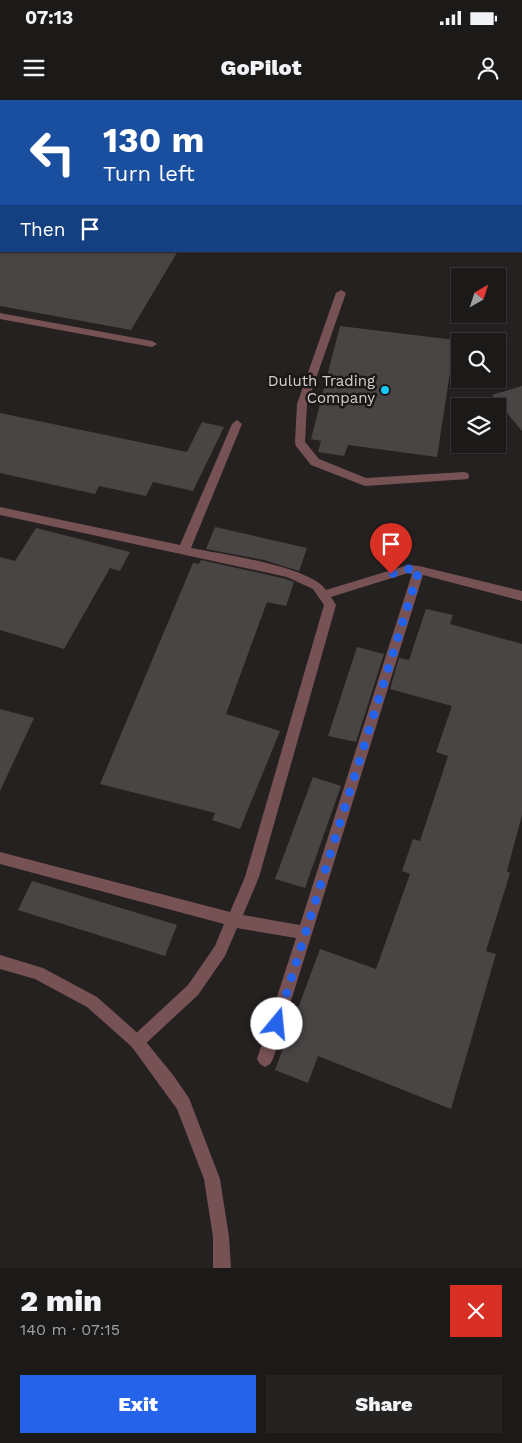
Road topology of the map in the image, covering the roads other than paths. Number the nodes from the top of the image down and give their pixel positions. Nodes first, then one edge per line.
1 (341, 293) dead end
2 (0, 316) edge
3 (152, 344) dead end
4 (237, 424) dead end
5 (464, 476) dead end
6 (0, 511) edge
7 (184, 550) junction
8 (419, 570) junction
9 (323, 595) junction
10 (522, 596) edge
11 (0, 858) edge
12 (233, 920) junction
13 (305, 934) junction
14 (0, 962) edge
15 (137, 1042) junction
16 (265, 1060) dead end
17 (222, 1268) edge

1 - 5 street
2 - 3 street
4 - 7 street
6 - 7 street
7 - 9 street
8 - 9 street
8 - 10 street
8 - 13 street
9 - 12 street
11 - 12 street
12 - 13 street
12 - 15 street
13 - 16 street
14 - 15 street
15 - 17 street

